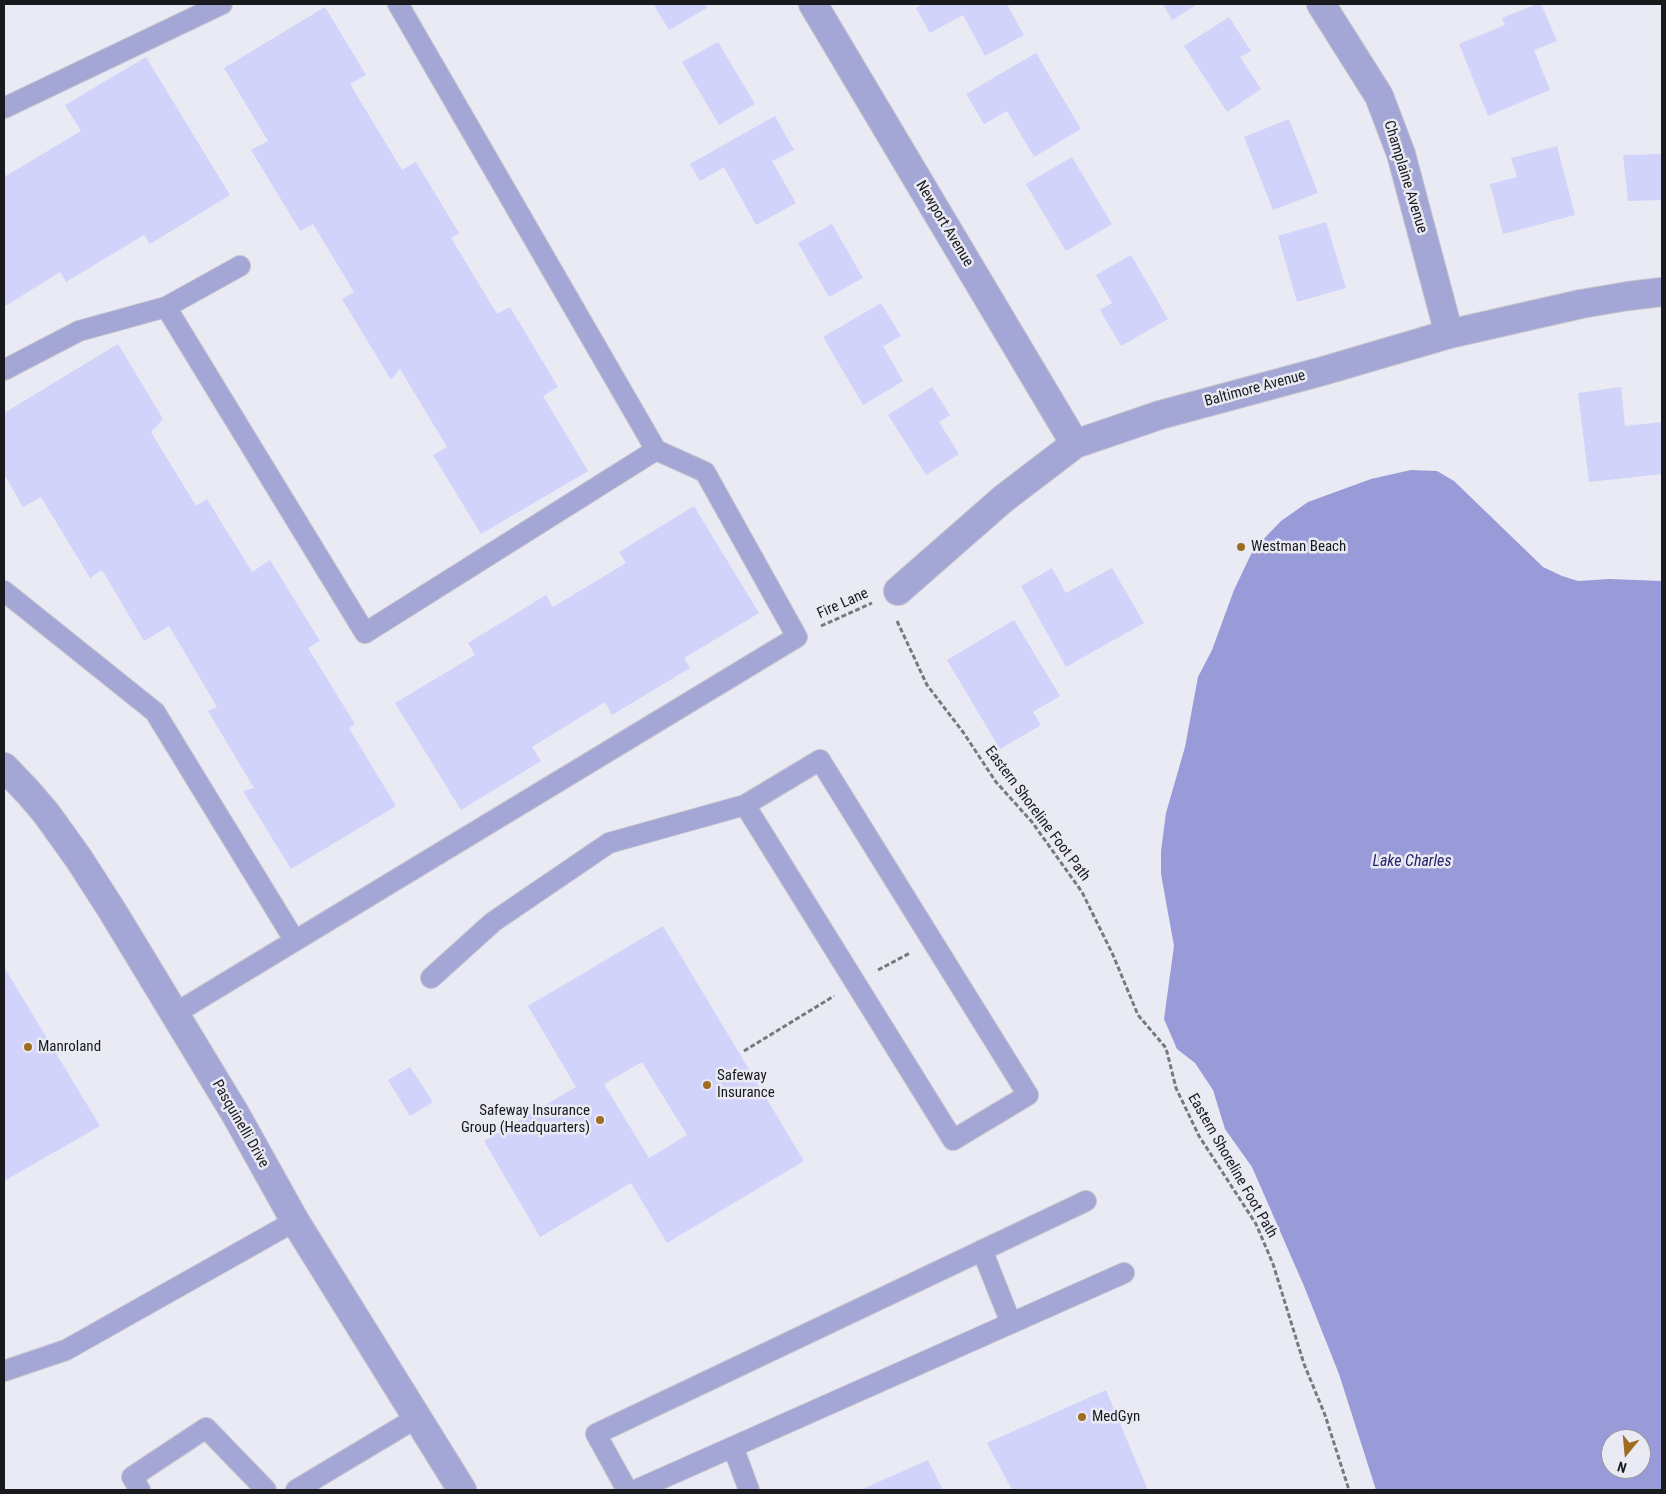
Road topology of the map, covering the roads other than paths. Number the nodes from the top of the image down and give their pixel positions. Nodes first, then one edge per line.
1 (222, 4) edge
2 (398, 4) edge
3 (813, 4) edge
4 (1321, 4) edge
5 (4, 108) edge
6 (240, 266) dead end
7 (1662, 292) edge
8 (166, 307) junction
9 (1450, 334) junction
10 (4, 370) edge
11 (1075, 444) junction
12 (656, 450) junction
13 (4, 591) edge
14 (898, 591) road end
15 (4, 767) edge
16 (745, 805) junction
17 (295, 941) junction
18 (431, 978) dead end
19 (174, 1014) junction
20 (1086, 1201) dead end
21 (295, 1220) junction
22 (982, 1250) junction
23 (1124, 1273) dead end
24 (1011, 1323) junction
25 (4, 1371) edge
26 (418, 1417) junction
27 (733, 1448) junction
28 (140, 1490) edge
29 (266, 1490) edge
30 (296, 1490) edge
31 (462, 1490) edge
32 (627, 1490) edge
33 (636, 1490) edge
34 (749, 1490) edge

1 - 5 lane
2 - 12 lane
3 - 11 street, Newport Avenue
4 - 9 street, Champlaine Avenue
6 - 8 lane
7 - 9 street, Baltimore Avenue
8 - 10 lane
8 - 12 lane
9 - 11 street, Baltimore Avenue
11 - 14 street, Baltimore Avenue
12 - 17 lane
13 - 17 lane
15 - 19 street, Pasquinelli Drive
16 - 16 lane
16 - 18 lane
17 - 19 lane
19 - 21 street, Pasquinelli Drive
20 - 22 lane
21 - 25 lane
21 - 26 street, Pasquinelli Drive
22 - 24 lane
22 - 32 lane
23 - 24 lane
24 - 27 lane
26 - 30 lane
26 - 31 street, Pasquinelli Drive
27 - 33 lane
27 - 34 lane
28 - 29 lane

